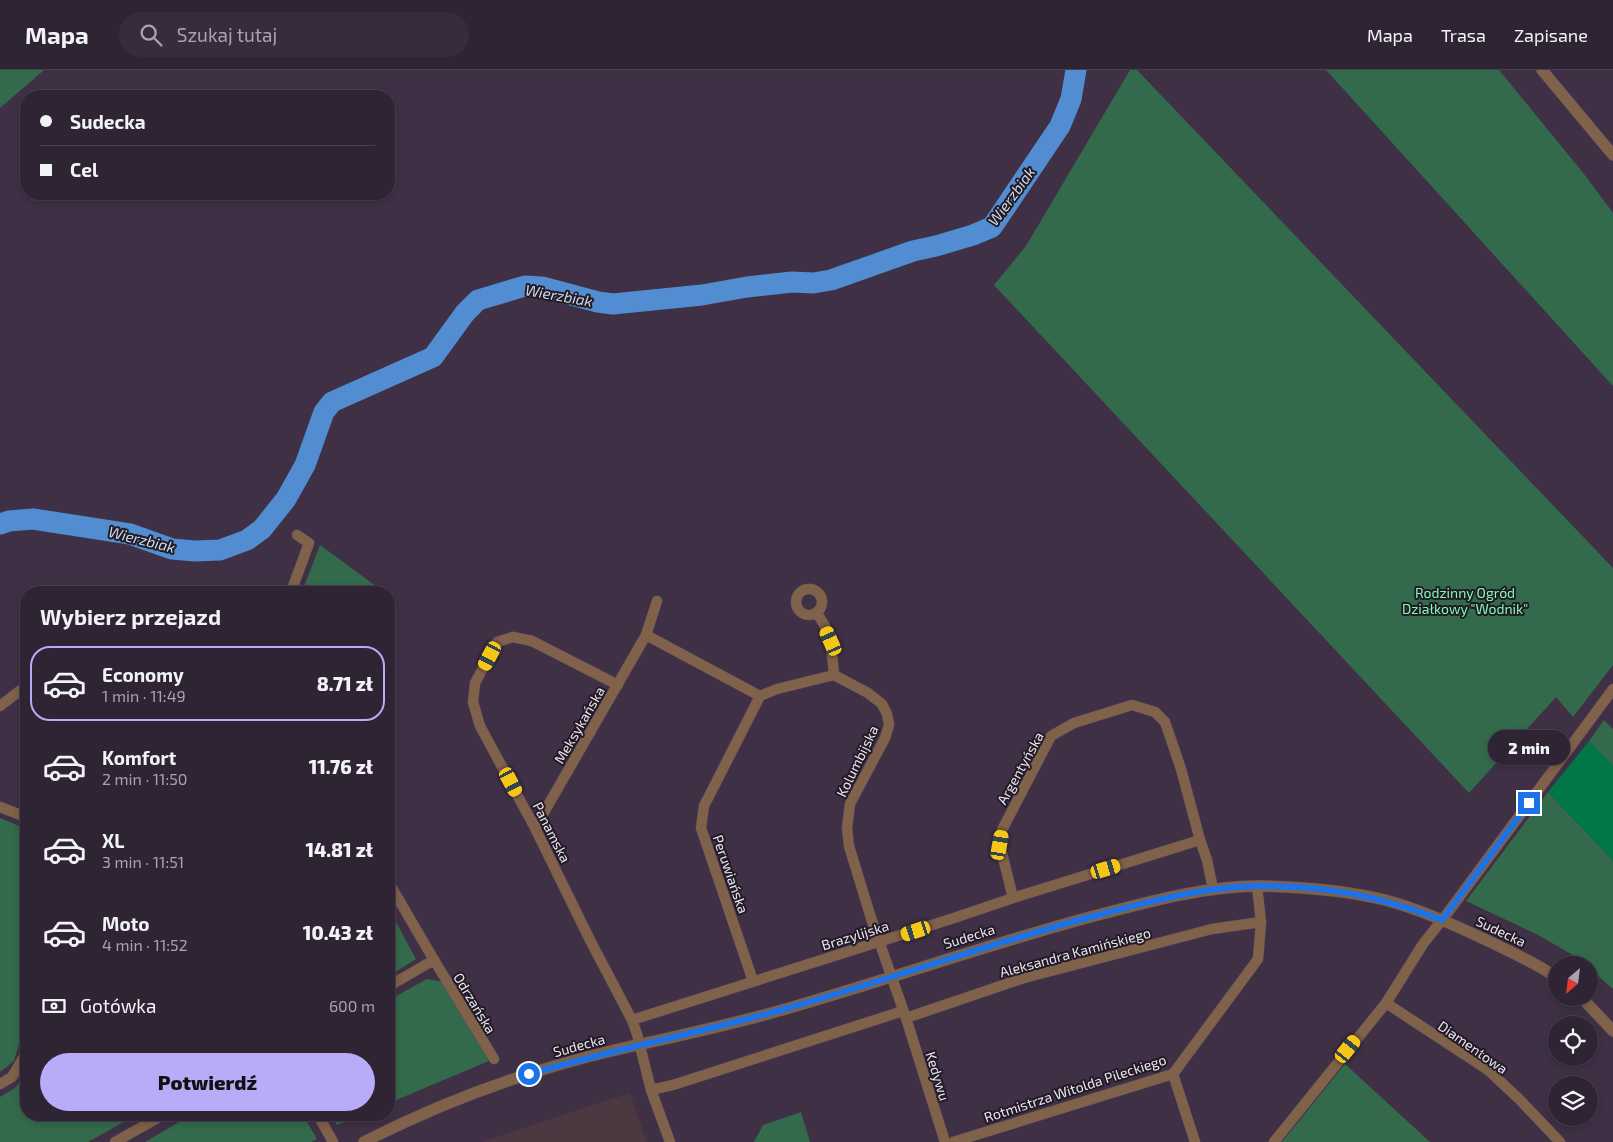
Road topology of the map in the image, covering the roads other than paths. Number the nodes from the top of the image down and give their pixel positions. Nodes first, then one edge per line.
1 (1542, 70) edge
2 (1613, 155) edge
3 (297, 535) dead end
4 (293, 586) edge
5 (657, 601) dead end
6 (816, 612) dead end
7 (646, 635) junction
8 (834, 675) junction
9 (618, 685) junction
10 (1613, 689) edge
11 (20, 691) edge
12 (760, 696) junction
13 (0, 706) edge
14 (0, 807) edge
15 (20, 815) edge
16 (535, 828) junction
17 (1200, 840) junction
18 (1257, 886) junction
19 (1214, 889) junction
20 (395, 893) edge
21 (1013, 898) junction
22 (1442, 920) junction
23 (1261, 922) junction
24 (880, 942) junction
25 (434, 960) junction
26 (1548, 972) edge
27 (892, 976) junction
28 (753, 981) junction
29 (395, 983) edge
30 (1386, 1003) junction
31 (1590, 1006) edge
32 (904, 1015) junction
33 (632, 1020) junction
34 (1613, 1030) edge
35 (639, 1045) junction
36 (494, 1059) dead end
37 (20, 1063) edge
38 (1173, 1074) junction
39 (0, 1084) edge
40 (651, 1090) junction
41 (152, 1121) edge
42 (321, 1121) edge
43 (115, 1142) edge
44 (333, 1142) edge
45 (364, 1142) edge
46 (670, 1142) edge
47 (945, 1142) edge
48 (953, 1142) edge
49 (1195, 1142) edge
50 (1274, 1142) edge
51 (1560, 1142) edge

1 - 2 street
3 - 4 street
5 - 7 street, Meksykańska
6 - 8 street
7 - 9 street, Meksykańska
7 - 12 street
8 - 12 street
8 - 24 street, Kolumbijska
9 - 16 street, Meksykańska
9 - 16 street, Panamska
10 - 22 street
11 - 13 street
12 - 28 street, Peruwiańska
14 - 15 street
16 - 33 street, Panamska
17 - 19 street, Argentyńska
17 - 21 street, Brazylijska
17 - 21 street, Argentyńska
18 - 19 street, Sudecka
18 - 22 street, Sudecka
18 - 23 street, Rotmistrza Witolda Pileckiego
19 - 27 street, Sudecka
20 - 25 street, Odrzańska
21 - 24 street, Brazylijska
22 - 26 street, Sudecka
22 - 30 street
23 - 32 street, Aleksandra Kamińskiego
23 - 38 street, Rotmistrza Witolda Pileckiego
24 - 27 street, Kolumbijska
24 - 28 street, Brazylijska
25 - 29 street
25 - 36 street, Odrzańska
27 - 32 street
27 - 35 street, Sudecka
28 - 33 street, Brazylijska
30 - 50 street
30 - 51 street, Diamentowa
31 - 34 street
32 - 40 street, Aleksandra Kamińskiego
32 - 47 street, Kedywu
33 - 35 street, Panamska
35 - 40 street, Panamska
35 - 45 street, Sudecka
37 - 39 street
38 - 48 street, Rotmistrza Witolda Pileckiego
38 - 49 street
40 - 46 street, Panamska
41 - 43 street
42 - 44 street

